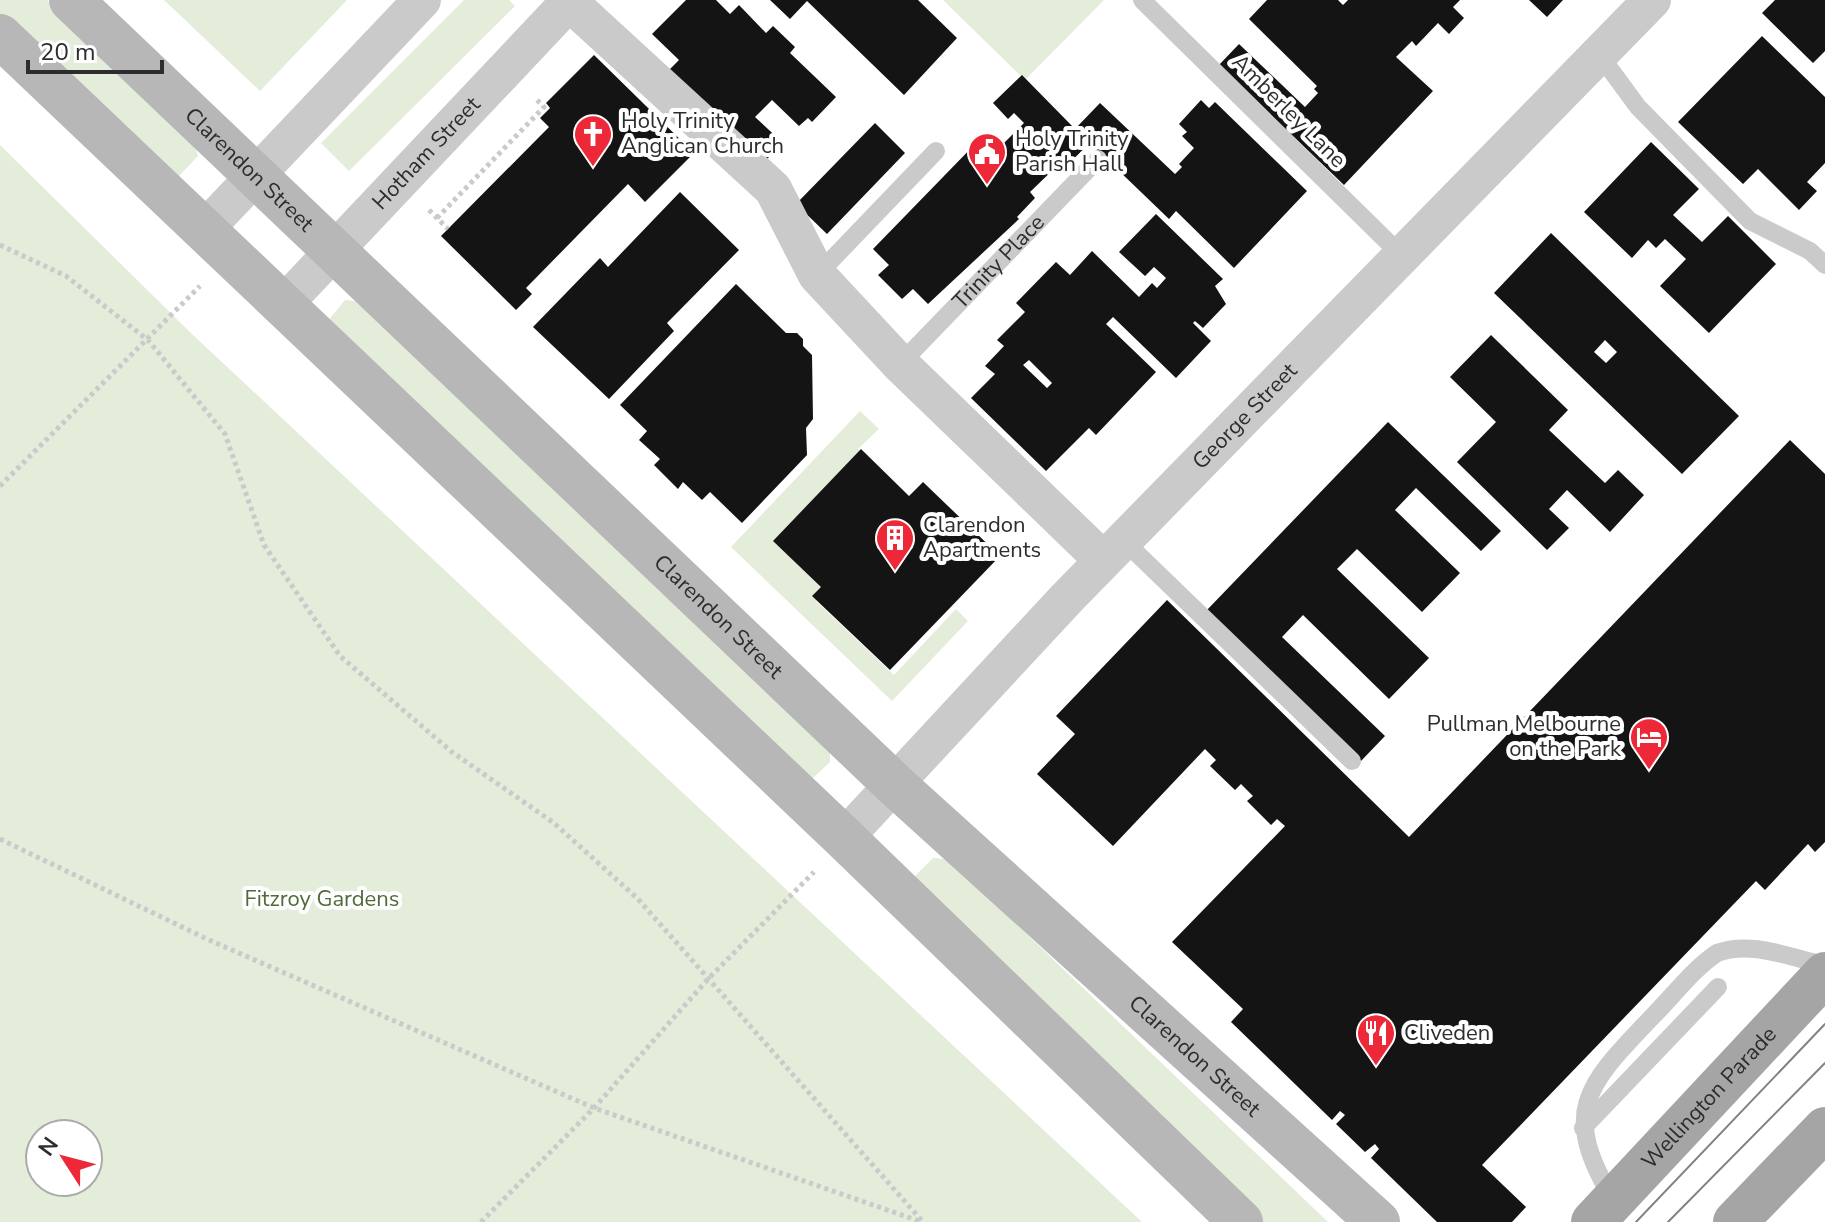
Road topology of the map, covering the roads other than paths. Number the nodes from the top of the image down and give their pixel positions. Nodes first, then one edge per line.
1 (71, 0) edge
2 (422, 0) edge
3 (1142, 0) edge
4 (1652, 0) edge
5 (569, 1) edge
6 (0, 36) edge
7 (1599, 54) junction
8 (936, 151) dead end
9 (1098, 159) dead end
10 (256, 176) junction
11 (216, 243) junction
12 (333, 251) junction
13 (1402, 256) junction
14 (1825, 265) edge
15 (817, 275) junction
16 (282, 306) junction
17 (900, 364) junction
18 (1113, 550) junction
19 (1352, 761) dead end
20 (894, 784) junction
21 (844, 838) junction
22 (1825, 965) edge
23 (1825, 974) edge
24 (1718, 987) dead end
25 (1583, 1128) junction
26 (1825, 1129) edge
27 (1603, 1211) edge
28 (1241, 1222) edge
29 (1378, 1222) edge
30 (1735, 1222) edge

1 - 10 street, Clarendon Street
2 - 10 street
3 - 13 lane, Amberley Lane
4 - 7 street, George Street
5 - 12 street, Hotham Street
5 - 15 street
6 - 11 street
7 - 13 street, George Street
7 - 14 lane
8 - 15 lane
9 - 17 lane, Trinity Place
10 - 11 street
10 - 12 street, Clarendon Street
11 - 16 street
12 - 16 street, Hotham Street
12 - 20 street, Clarendon Street
13 - 18 street, George Street
15 - 17 street
16 - 21 street
17 - 18 street
18 - 19 lane
18 - 20 street, George Street
20 - 21 street, George Street
20 - 29 street, Clarendon Street
21 - 28 street
22 - 25 lane
23 - 27 main road, Wellington Parade
24 - 25 lane
25 - 27 lane
26 - 30 main road

